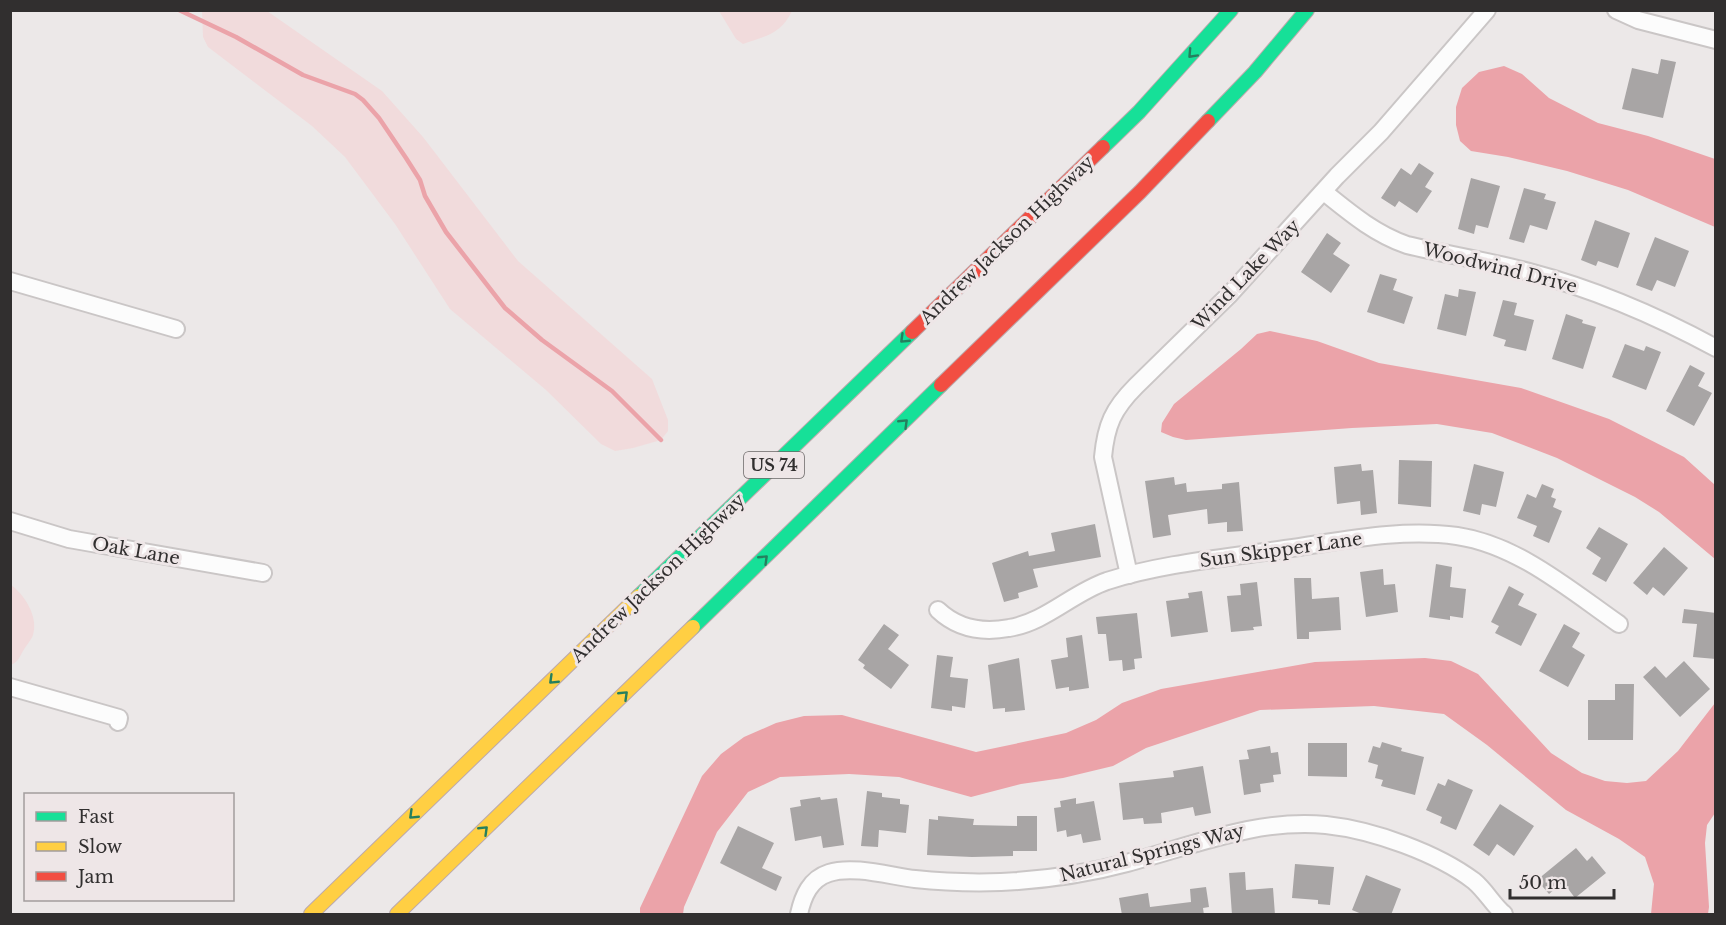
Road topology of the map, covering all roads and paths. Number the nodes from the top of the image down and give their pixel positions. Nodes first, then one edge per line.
1 (1231, 10) edge
2 (1307, 10) edge
3 (1486, 10) edge
4 (1616, 10) edge
5 (1716, 40) edge
6 (1324, 192) junction
7 (10, 281) edge
8 (176, 329) dead end
9 (1716, 348) edge
10 (10, 521) edge
11 (263, 573) dead end
12 (1129, 575) junction
13 (938, 610) dead end
14 (1619, 624) dead end
15 (10, 687) edge
16 (118, 722) dead end
17 (311, 915) edge
18 (397, 915) edge
19 (799, 915) edge
20 (1504, 915) edge

1 -> 17 highway, Andrew Jackson Highway / US 74
18 -> 2 highway
3 - 6 street, Wind Lake Way
4 - 5 street
6 - 9 street, Woodwind Drive
6 - 12 street, Wind Lake Way
7 - 8 street
10 - 11 street, Oak Lane
12 - 13 street, Sun Skipper Lane
12 - 14 street, Sun Skipper Lane
15 - 16 street
19 - 20 street, Natural Springs Way

